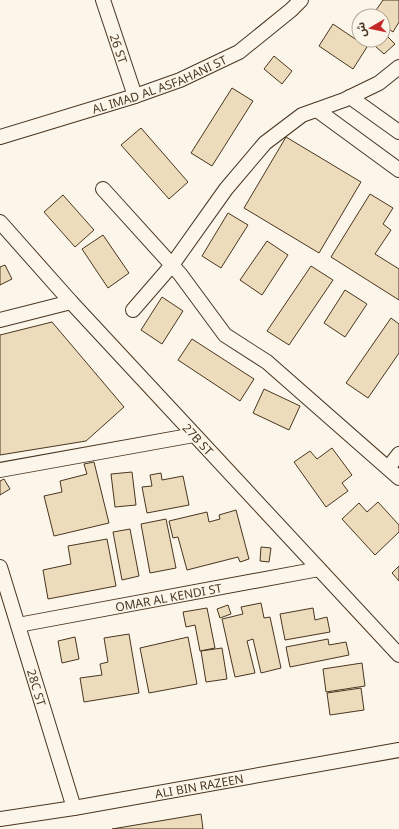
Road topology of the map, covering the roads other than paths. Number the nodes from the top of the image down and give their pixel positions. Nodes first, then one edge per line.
1 (103, 0) edge
2 (301, 0) edge
3 (399, 67) edge
4 (135, 96) junction
5 (350, 97) junction
6 (317, 110) junction
7 (399, 132) edge
8 (0, 137) edge
9 (399, 170) edge
10 (103, 189) dead end
11 (0, 222) edge
12 (172, 265) junction
13 (71, 302) junction
14 (133, 310) dead end
15 (0, 320) edge
16 (194, 435) junction
17 (399, 454) edge
18 (388, 468) junction
19 (0, 470) edge
20 (399, 478) edge
21 (0, 567) edge
22 (319, 569) junction
23 (18, 624) junction
24 (399, 655) edge
25 (399, 750) edge
26 (74, 808) junction
27 (0, 819) edge

1 - 4 street, 26 ST
2 - 4 street, AL IMAD AL ASFAHANI ST
3 - 5 street
4 - 8 street, AL IMAD AL ASFAHANI ST
5 - 6 street
5 - 7 street
6 - 9 street
6 - 12 street
10 - 12 street
11 - 13 street, 27B ST
12 - 14 street
12 - 18 street
13 - 15 street
13 - 16 street, 27B ST
16 - 19 street
16 - 22 street, 27B ST
17 - 18 street
18 - 20 street
21 - 23 street, 28C ST
22 - 23 street, OMAR AL KENDI ST
22 - 24 street, 27B ST
23 - 26 street, 28C ST
25 - 26 street, ALI BIN RAZEEN
26 - 27 street, ALI BIN RAZEEN

